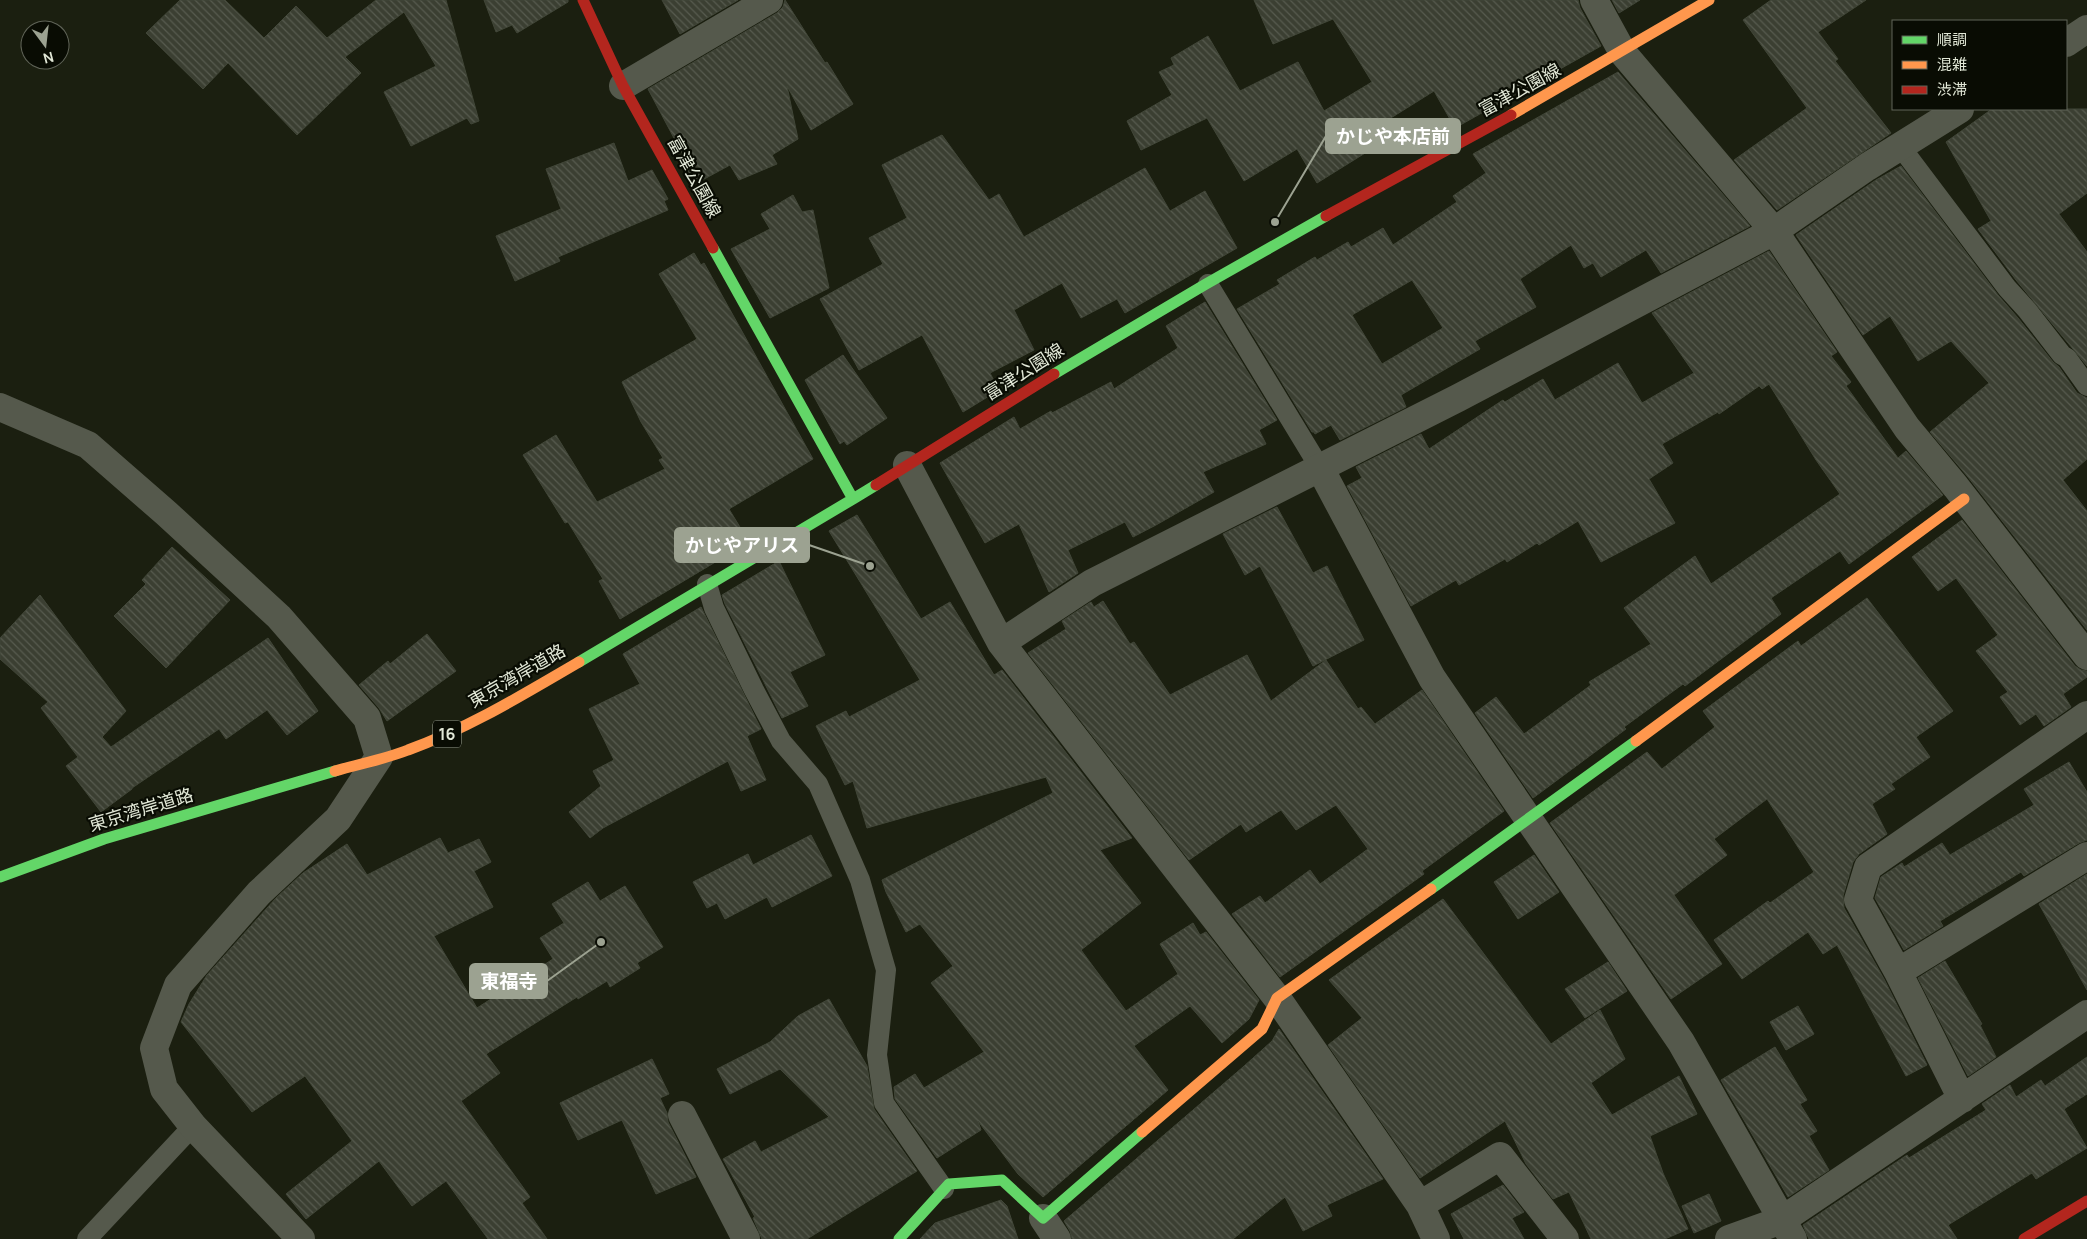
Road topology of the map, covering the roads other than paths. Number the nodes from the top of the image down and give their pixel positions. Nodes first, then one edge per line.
1 (583, 0) edge
2 (769, 0) edge
3 (1594, 0) edge
4 (1709, 0) edge
5 (2087, 29) edge
6 (2067, 42) edge
7 (1623, 53) junction
8 (623, 86) junction
9 (1958, 110) edge
10 (1900, 146) junction
11 (1774, 231) junction
12 (1208, 284) junction
13 (2087, 386) edge
14 (0, 407) edge
15 (907, 465) junction
16 (1320, 468) junction
17 (853, 499) junction
18 (1964, 499) junction
19 (708, 584) junction
20 (1002, 644) junction
21 (2087, 656) edge
22 (2087, 715) edge
23 (378, 757) junction
24 (1530, 819) junction
25 (2087, 856) edge
26 (0, 877) edge
27 (1898, 972) junction
28 (1277, 998) junction
29 (2087, 1014) edge
30 (1962, 1099) junction
31 (682, 1115) dead end
32 (193, 1126) junction
33 (944, 1189) junction
34 (2087, 1200) edge
35 (1420, 1204) junction
36 (1050, 1229) edge
37 (1787, 1229) edge
38 (87, 1239) edge
39 (301, 1239) edge
40 (746, 1239) edge
41 (899, 1239) edge
42 (1436, 1239) edge
43 (1565, 1239) edge
44 (1729, 1239) edge
45 (2024, 1239) edge

1 - 8 main road, 富津公園線
2 - 8 street
3 - 7 street
4 - 7 main road, 富津公園線
5 - 6 street
7 - 11 street
7 - 12 main road, 富津公園線
8 - 17 main road, 富津公園線
9 - 10 street
10 - 11 street
10 - 13 lane
11 - 16 street
11 - 18 street
12 - 15 main road, 富津公園線
12 - 16 lane
14 - 23 street
15 - 17 main road, 富津公園線
15 - 20 street
16 - 20 street
16 - 24 street
17 - 19 main road, 東京湾岸道路 / 16
18 - 21 street
18 - 24 main road
19 - 23 main road, 東京湾岸道路 / 16
19 - 33 lane
20 - 28 street
22 - 27 street
23 - 26 main road, 東京湾岸道路 / 16
23 - 32 street
24 - 28 main road
24 - 37 street
25 - 27 street
27 - 30 street
28 - 35 street
28 - 36 main road
29 - 30 street
30 - 37 street
31 - 40 street
32 - 38 lane
32 - 39 street
33 - 36 main road
33 - 41 main road
34 - 45 main road
35 - 42 street
35 - 43 street
37 - 44 street

